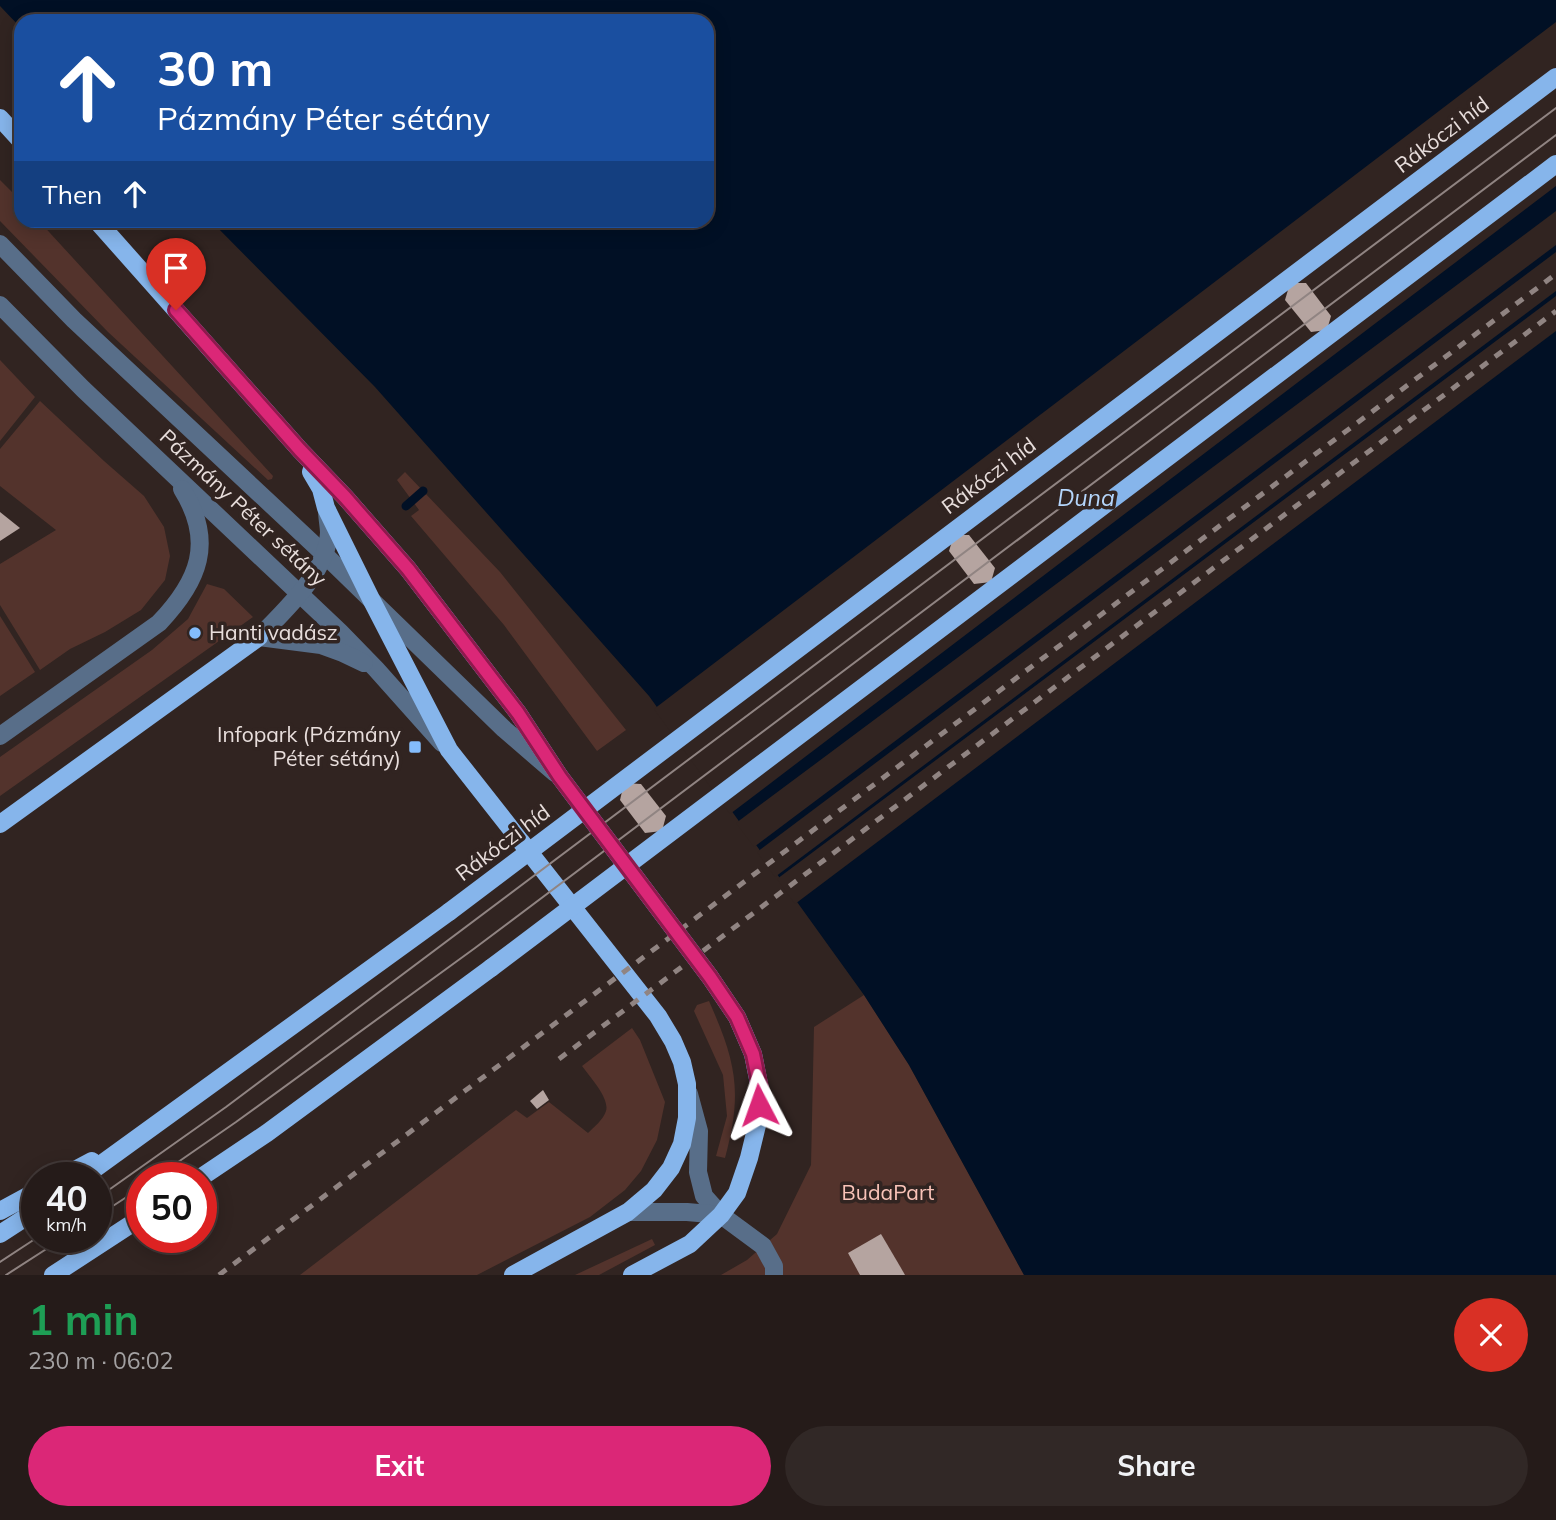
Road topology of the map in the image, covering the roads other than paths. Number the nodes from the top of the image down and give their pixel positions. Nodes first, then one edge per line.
1 (1556, 77) edge
2 (0, 118) edge
3 (14, 133) edge
4 (1556, 164) edge
5 (103, 228) edge
6 (0, 244) edge
7 (0, 305) edge
8 (300, 450) junction
9 (171, 471) junction
10 (326, 508) junction
11 (324, 554) junction
12 (299, 593) junction
13 (371, 599) junction
14 (259, 637) junction
15 (376, 669) junction
16 (0, 736) edge
17 (449, 750) junction
18 (560, 777) junction
19 (0, 824) edge
20 (687, 1084) junction
21 (153, 1127) junction
22 (89, 1162) edge
23 (104, 1162) edge
24 (217, 1167) edge
25 (21, 1199) edge
26 (0, 1210) edge
27 (628, 1212) junction
28 (721, 1215) junction
29 (21, 1220) edge
30 (126, 1228) edge
31 (0, 1234) edge
32 (117, 1234) junction
33 (53, 1275) edge
34 (65, 1275) edge
35 (513, 1275) edge
36 (632, 1275) edge
37 (775, 1275) edge

1 - 21 main road, Rákóczi híd, bridge
2 - 3 main road
4 - 24 main road, bridge
5 - 8 main road
6 - 11 street, Pázmány Péter sétány
7 - 9 street, Pázmány Péter sétány
8 - 10 main road
8 - 18 main road
9 - 12 street, Pázmány Péter sétány
9 - 16 street
10 - 11 street
10 - 13 main road
11 - 12 street
11 - 13 street, Pázmány Péter sétány
12 - 14 street
12 - 15 street, Pázmány Péter sétány
13 - 17 main road, Pázmány Péter sétány
13 - 18 street, Pázmány Péter sétány
14 - 15 street
14 - 19 main road
15 - 17 street, Pázmány Péter sétány
17 - 20 main road, Pázmány Péter sétány
18 - 28 main road, Pázmány Péter sétány
20 - 27 main road, Pázmány Péter sétány
20 - 28 street
21 - 22 main road
21 - 23 main road
25 - 26 main road
27 - 28 street
27 - 35 main road, Pázmány Péter sétány
28 - 36 main road, Pázmány Péter sétány
28 - 37 street
29 - 31 main road
30 - 32 main road
32 - 33 main road
32 - 34 main road

